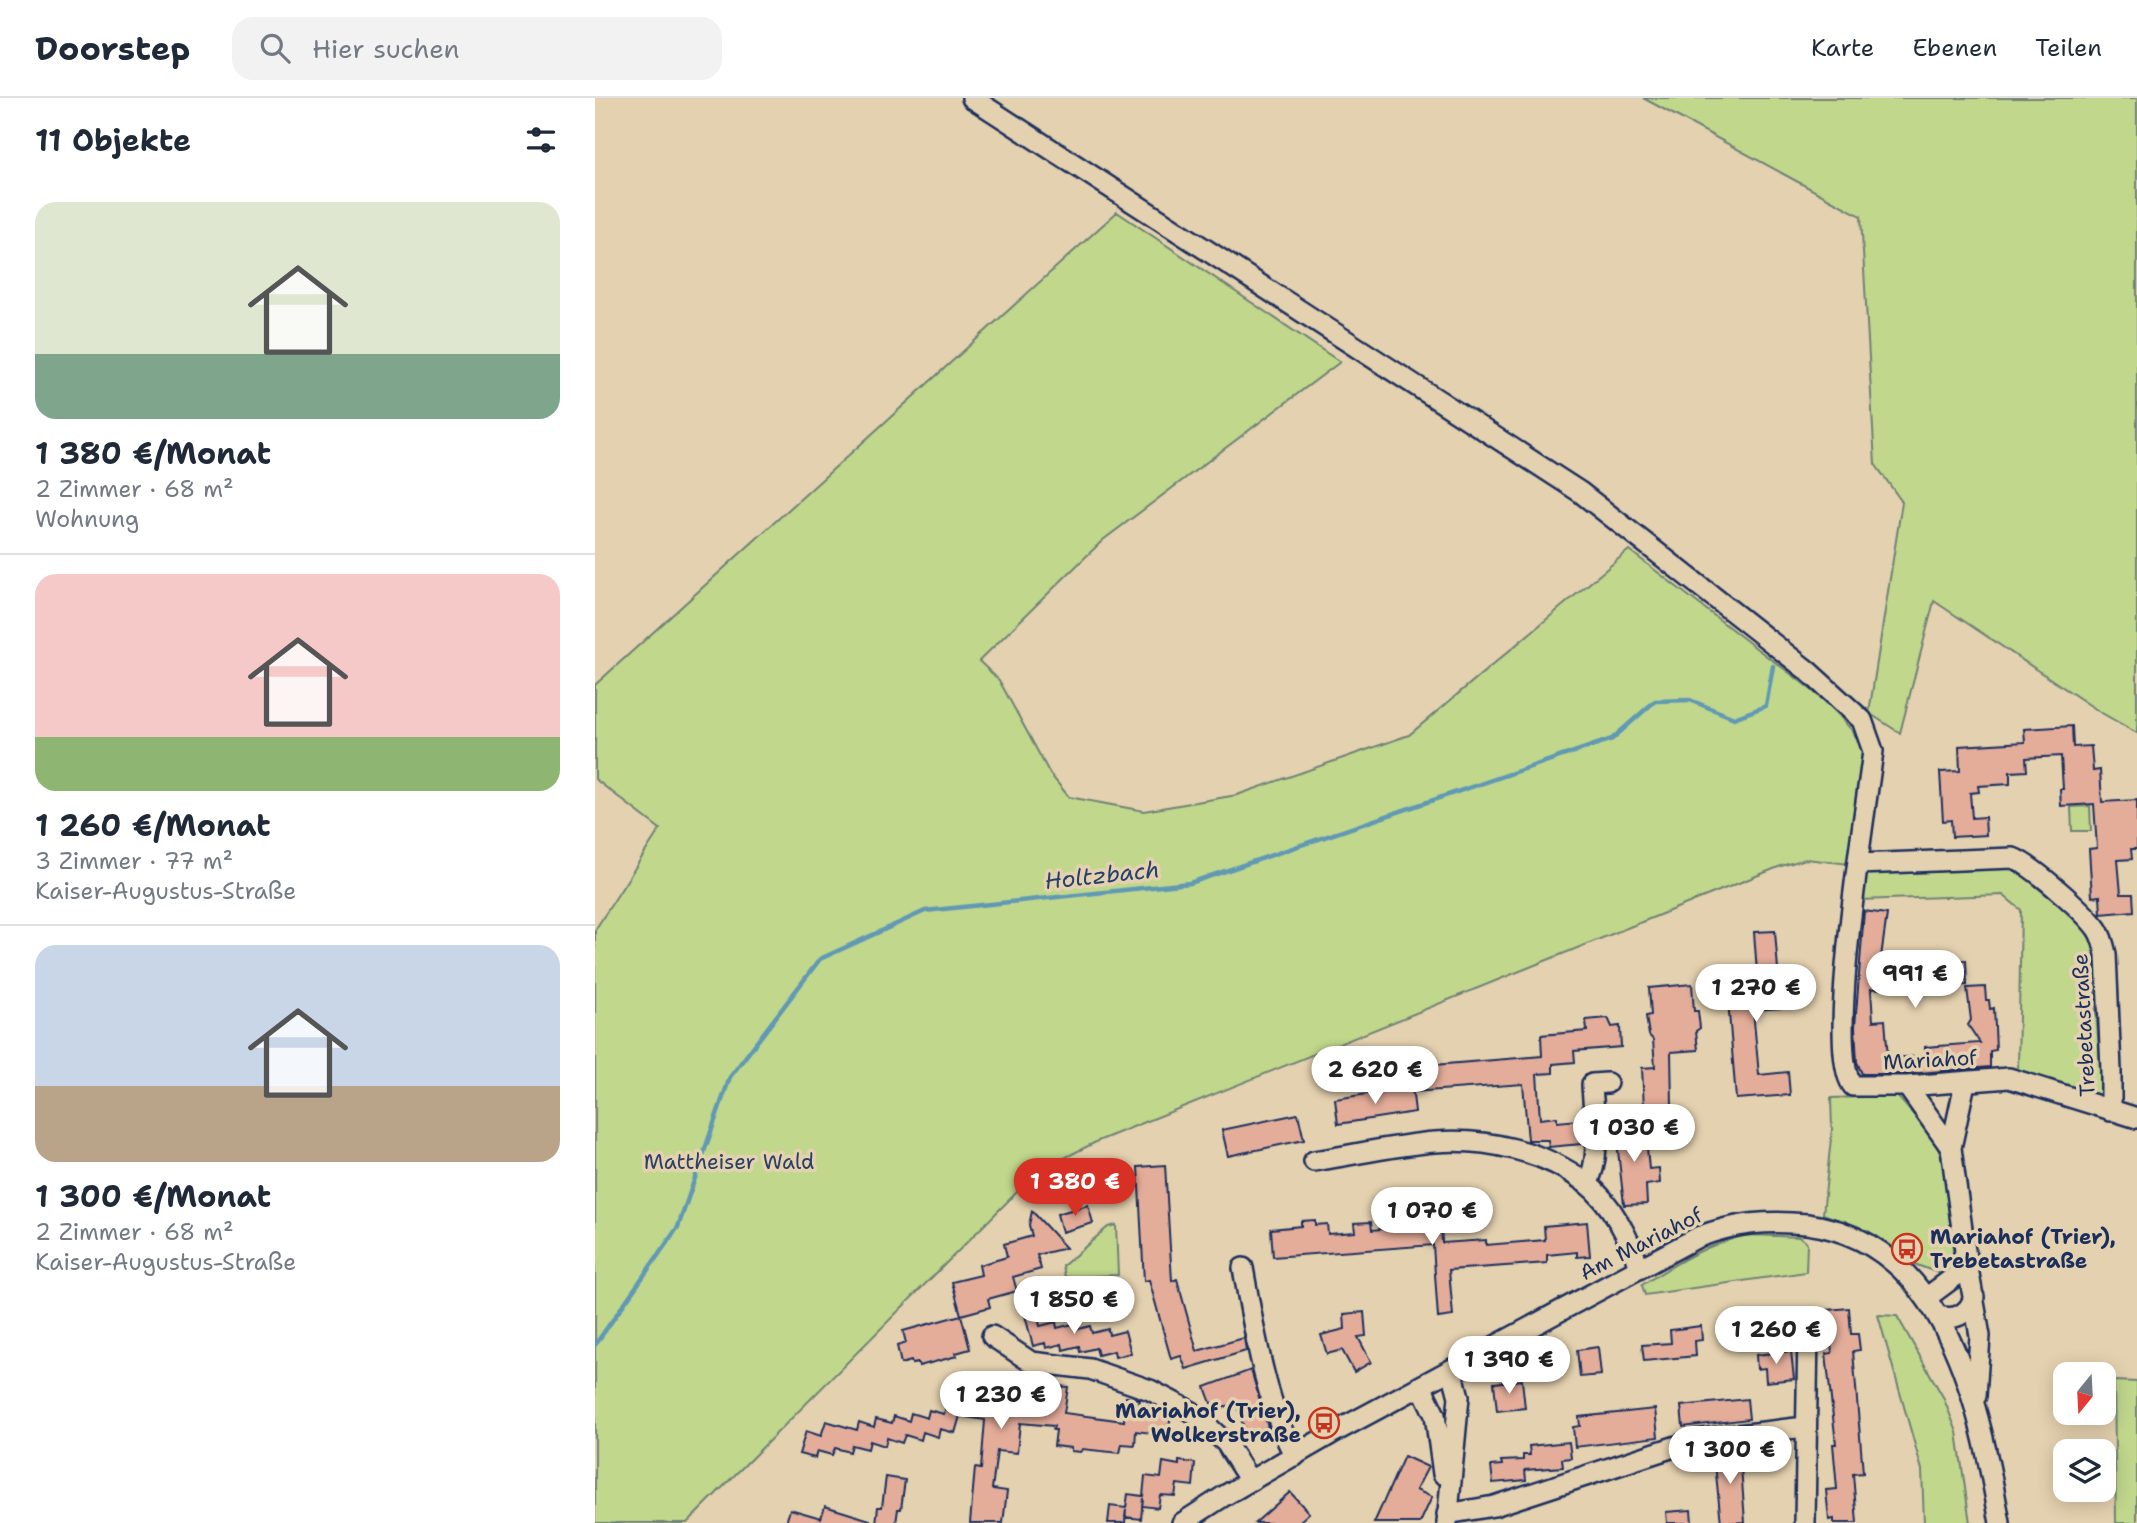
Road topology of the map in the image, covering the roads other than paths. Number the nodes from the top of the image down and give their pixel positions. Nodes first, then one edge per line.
1 (972, 98) edge
2 (1858, 864) junction
3 (2008, 1078) joint
4 (1607, 1083) dead end
5 (1965, 1083) junction
6 (1907, 1086) junction
7 (2111, 1111) junction
8 (2137, 1118) edge
9 (1951, 1148) junction
10 (1314, 1161) dead end
11 (1587, 1184) junction
12 (1965, 1251) junction
13 (1243, 1268) dead end
14 (1639, 1268) junction
15 (1974, 1297) junction
16 (1932, 1307) junction
17 (1808, 1329) dead end
18 (992, 1336) dead end
19 (1452, 1370) junction
20 (1421, 1386) junction
21 (1975, 1406) junction
22 (1805, 1427) junction
23 (1295, 1456) junction
24 (1250, 1481) junction
25 (1447, 1518) edge
26 (1182, 1523) edge
27 (1805, 1523) edge
28 (2000, 1523) edge

1 - 2 street
2 - 6 street, Mariahof
2 - 7 street, Trebetastraße
3 - 5 street, Mariahof
3 - 7 street, Trebetastraße
4 - 11 street
5 - 6 street, Mariahof
5 - 9 street
6 - 9 street
7 - 8 street
9 - 12 street
10 - 11 street
11 - 14 street
12 - 15 street
12 - 16 street
13 - 23 street
14 - 16 street, Am Mariahof
14 - 19 street, Am Mariahof
15 - 16 street
15 - 21 street
16 - 21 street, Am Mariahof
17 - 22 street
18 - 24 street
19 - 20 street, Am Mariahof
19 - 25 street
20 - 23 street, Am Mariahof
20 - 25 street
21 - 28 street, Am Mariahof
22 - 25 street
22 - 27 street
23 - 24 street, Am Mariahof
24 - 26 street, Am Mariahof

